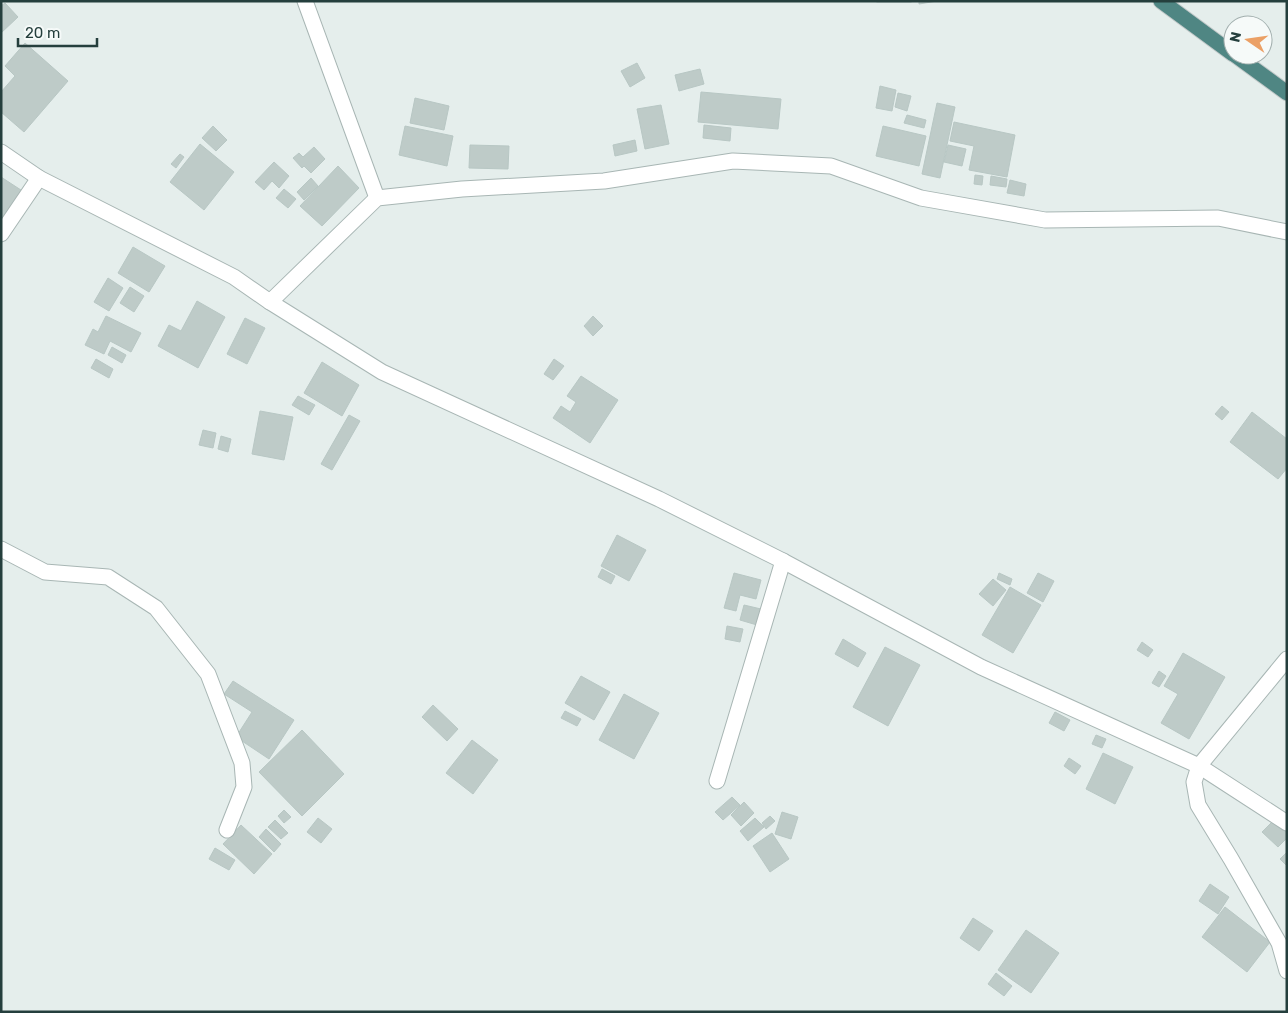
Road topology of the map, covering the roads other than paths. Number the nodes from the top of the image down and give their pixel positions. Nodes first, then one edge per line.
1 (305, 1) edge
2 (1161, 1) edge
3 (1223, 46) edge
4 (1249, 65) edge
5 (1287, 93) edge
6 (1, 152) edge
7 (39, 178) junction
8 (377, 198) junction
9 (1287, 232) edge
10 (1, 234) edge
11 (270, 302) junction
12 (1, 550) edge
13 (783, 561) junction
14 (1287, 660) edge
15 (1199, 766) junction
16 (717, 781) dead end
17 (1287, 823) edge
18 (227, 830) dead end
19 (1287, 971) edge

1 - 8 street
2 - 3 highway
4 - 5 highway
6 - 7 street
7 - 10 street
7 - 11 street
8 - 9 street
8 - 11 street
11 - 13 street
12 - 18 street
13 - 15 street
13 - 16 street
14 - 15 street
15 - 17 street
15 - 19 street

